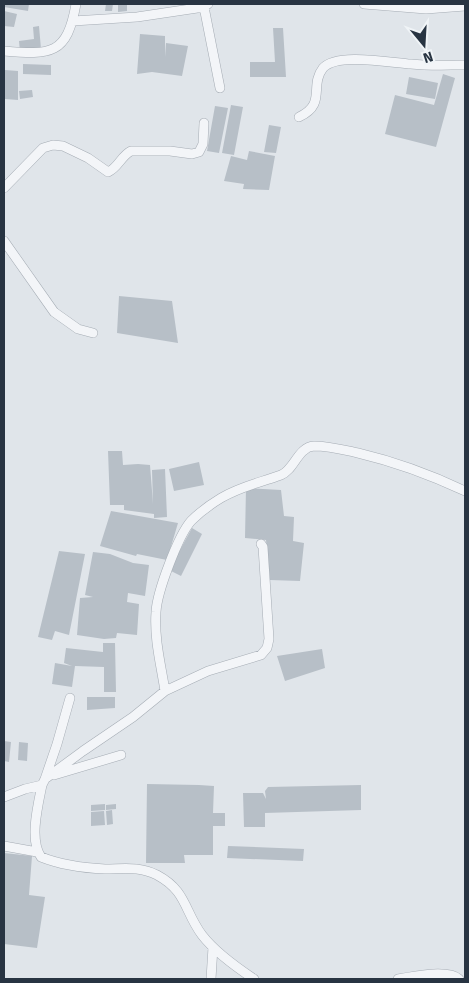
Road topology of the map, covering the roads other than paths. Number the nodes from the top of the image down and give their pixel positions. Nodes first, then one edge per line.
1 (76, 4) edge
2 (364, 4) edge
3 (206, 5) edge
4 (451, 5) edge
5 (465, 6) edge
6 (73, 21) junction
7 (4, 51) edge
8 (465, 65) edge
9 (220, 88) dead end
10 (299, 117) dead end
11 (204, 123) dead end
12 (4, 188) edge
13 (4, 241) edge
14 (93, 333) dead end
15 (465, 491) edge
16 (261, 544) dead end
17 (165, 691) junction
18 (70, 698) dead end
19 (121, 755) dead end
20 (45, 781) junction
21 (4, 797) edge
22 (4, 846) edge
23 (37, 852) junction
24 (213, 947) junction
25 (211, 979) edge
26 (254, 979) edge
27 (398, 979) edge
28 (459, 979) edge

1 - 6 street
2 - 4 street
3 - 6 street
3 - 9 street
4 - 5 street
6 - 7 street
8 - 10 street
11 - 12 street
13 - 14 street
15 - 17 street
16 - 17 street
17 - 20 street
18 - 20 street
19 - 20 street
20 - 21 street
20 - 23 street
22 - 23 street
23 - 24 street
24 - 25 street
24 - 26 street
27 - 28 street

